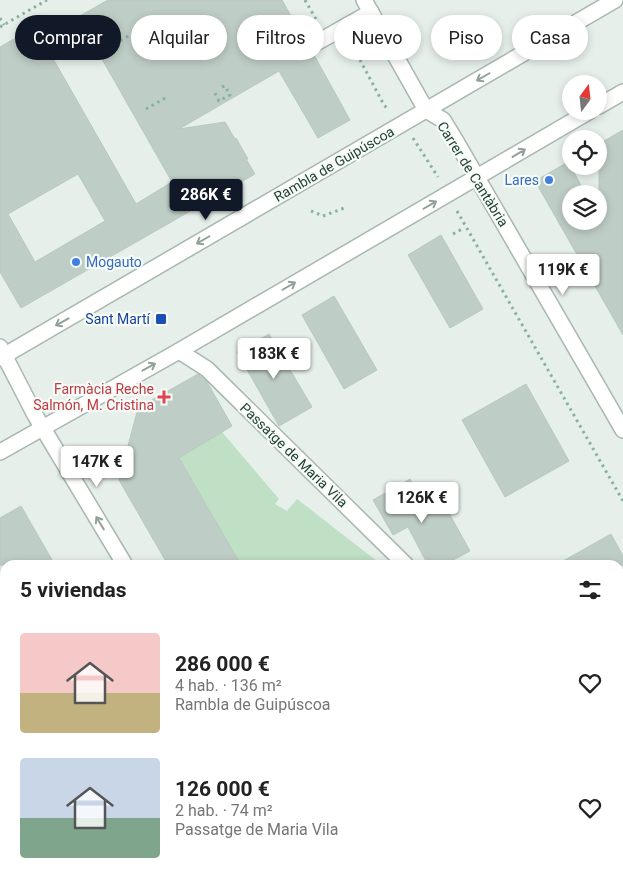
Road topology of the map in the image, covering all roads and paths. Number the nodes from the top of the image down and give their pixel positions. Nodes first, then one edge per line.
1 (47, 0) edge
2 (615, 0) edge
3 (368, 6) edge
4 (0, 18) edge
5 (2, 26) edge
6 (130, 35) dead end
7 (324, 37) edge
8 (121, 40) edge
9 (222, 88) dead end
10 (623, 92) edge
11 (215, 93) dead end
12 (167, 97) dead end
13 (608, 101) edge
14 (146, 109) dead end
15 (426, 110) junction
16 (575, 120) edge
17 (415, 141) dead end
18 (438, 177) dead end
19 (477, 178) junction
20 (347, 207) dead end
21 (311, 212) dead end
22 (462, 221) dead end
23 (462, 229) dead end
24 (453, 234) dead end
25 (179, 350) junction
26 (2, 353) edge
27 (43, 427) junction
28 (623, 430) edge
29 (0, 452) edge
30 (623, 501) edge
31 (122, 560) edge
32 (401, 560) edge

1 - 5 path
2 -> 15 street, Rambla de Guipúscoa
3 - 7 street
3 - 15 street, Carrer de Cantàbria
4 - 5 path
6 - 8 path
9 - 11 path
10 - 13 street
12 - 14 path
15 - 19 street, Carrer de Cantàbria
15 -> 26 street, Rambla de Guipúscoa
19 -> 16 street
17 - 18 path
25 -> 19 street
19 - 28 street, Carrer de Cantàbria
20 - 21 path
22 - 30 path
23 - 24 path
27 -> 25 street
25 - 32 street, Passatge de Maria Vila
26 - 27 street
27 - 29 street
31 -> 27 street

